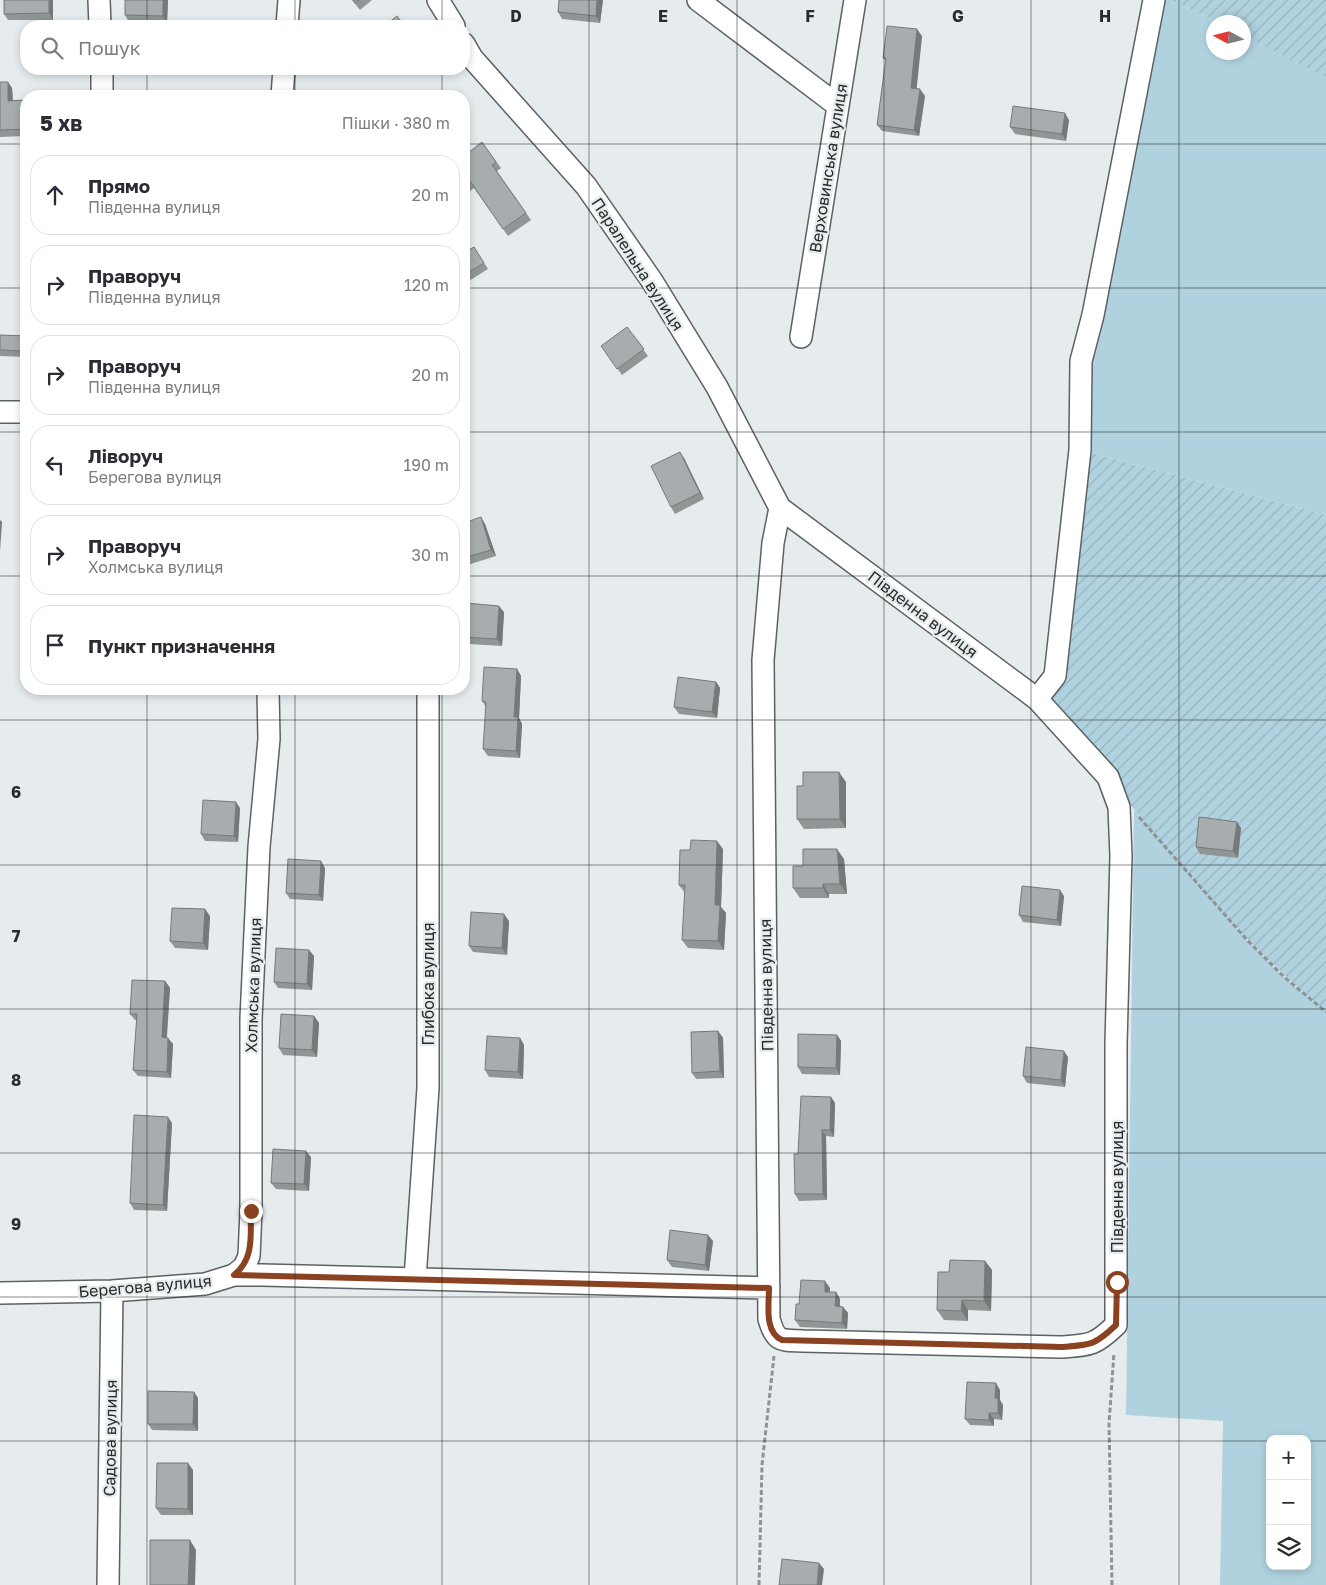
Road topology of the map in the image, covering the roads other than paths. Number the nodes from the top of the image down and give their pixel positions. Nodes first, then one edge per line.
1 (99, 0) edge
2 (288, 0) edge
3 (438, 0) edge
4 (698, 0) edge
5 (855, 0) edge
6 (1154, 0) edge
7 (100, 20) edge
8 (287, 20) edge
9 (450, 20) edge
10 (470, 54) edge
11 (102, 75) edge
12 (284, 75) edge
13 (102, 90) edge
14 (282, 90) edge
15 (837, 105) junction
16 (801, 337) dead end
17 (0, 412) edge
18 (20, 412) edge
19 (780, 508) junction
20 (268, 695) edge
21 (428, 695) edge
22 (1037, 699) junction
23 (234, 1275) junction
24 (415, 1279) junction
25 (769, 1288) junction
26 (112, 1291) junction
27 (0, 1293) edge
28 (108, 1585) edge

1 - 7 street
2 - 8 street
3 - 9 street
4 - 15 street
5 - 15 street, Верховинська вулиця
6 - 22 street
10 - 19 street, Паралельна вулиця
11 - 13 street
12 - 14 street
15 - 16 street, Верховинська вулиця
17 - 18 street
19 - 22 street, Південна вулиця
19 - 25 street, Південна вулиця
20 - 23 street, Холмська вулиця
21 - 24 street, Глибока вулиця
22 - 25 street, Південна вулиця
23 - 24 street, Берегова вулиця
23 - 26 street, Берегова вулиця
24 - 25 street, Берегова вулиця
26 - 27 street, Берегова вулиця
26 - 28 street, Садова вулиця

